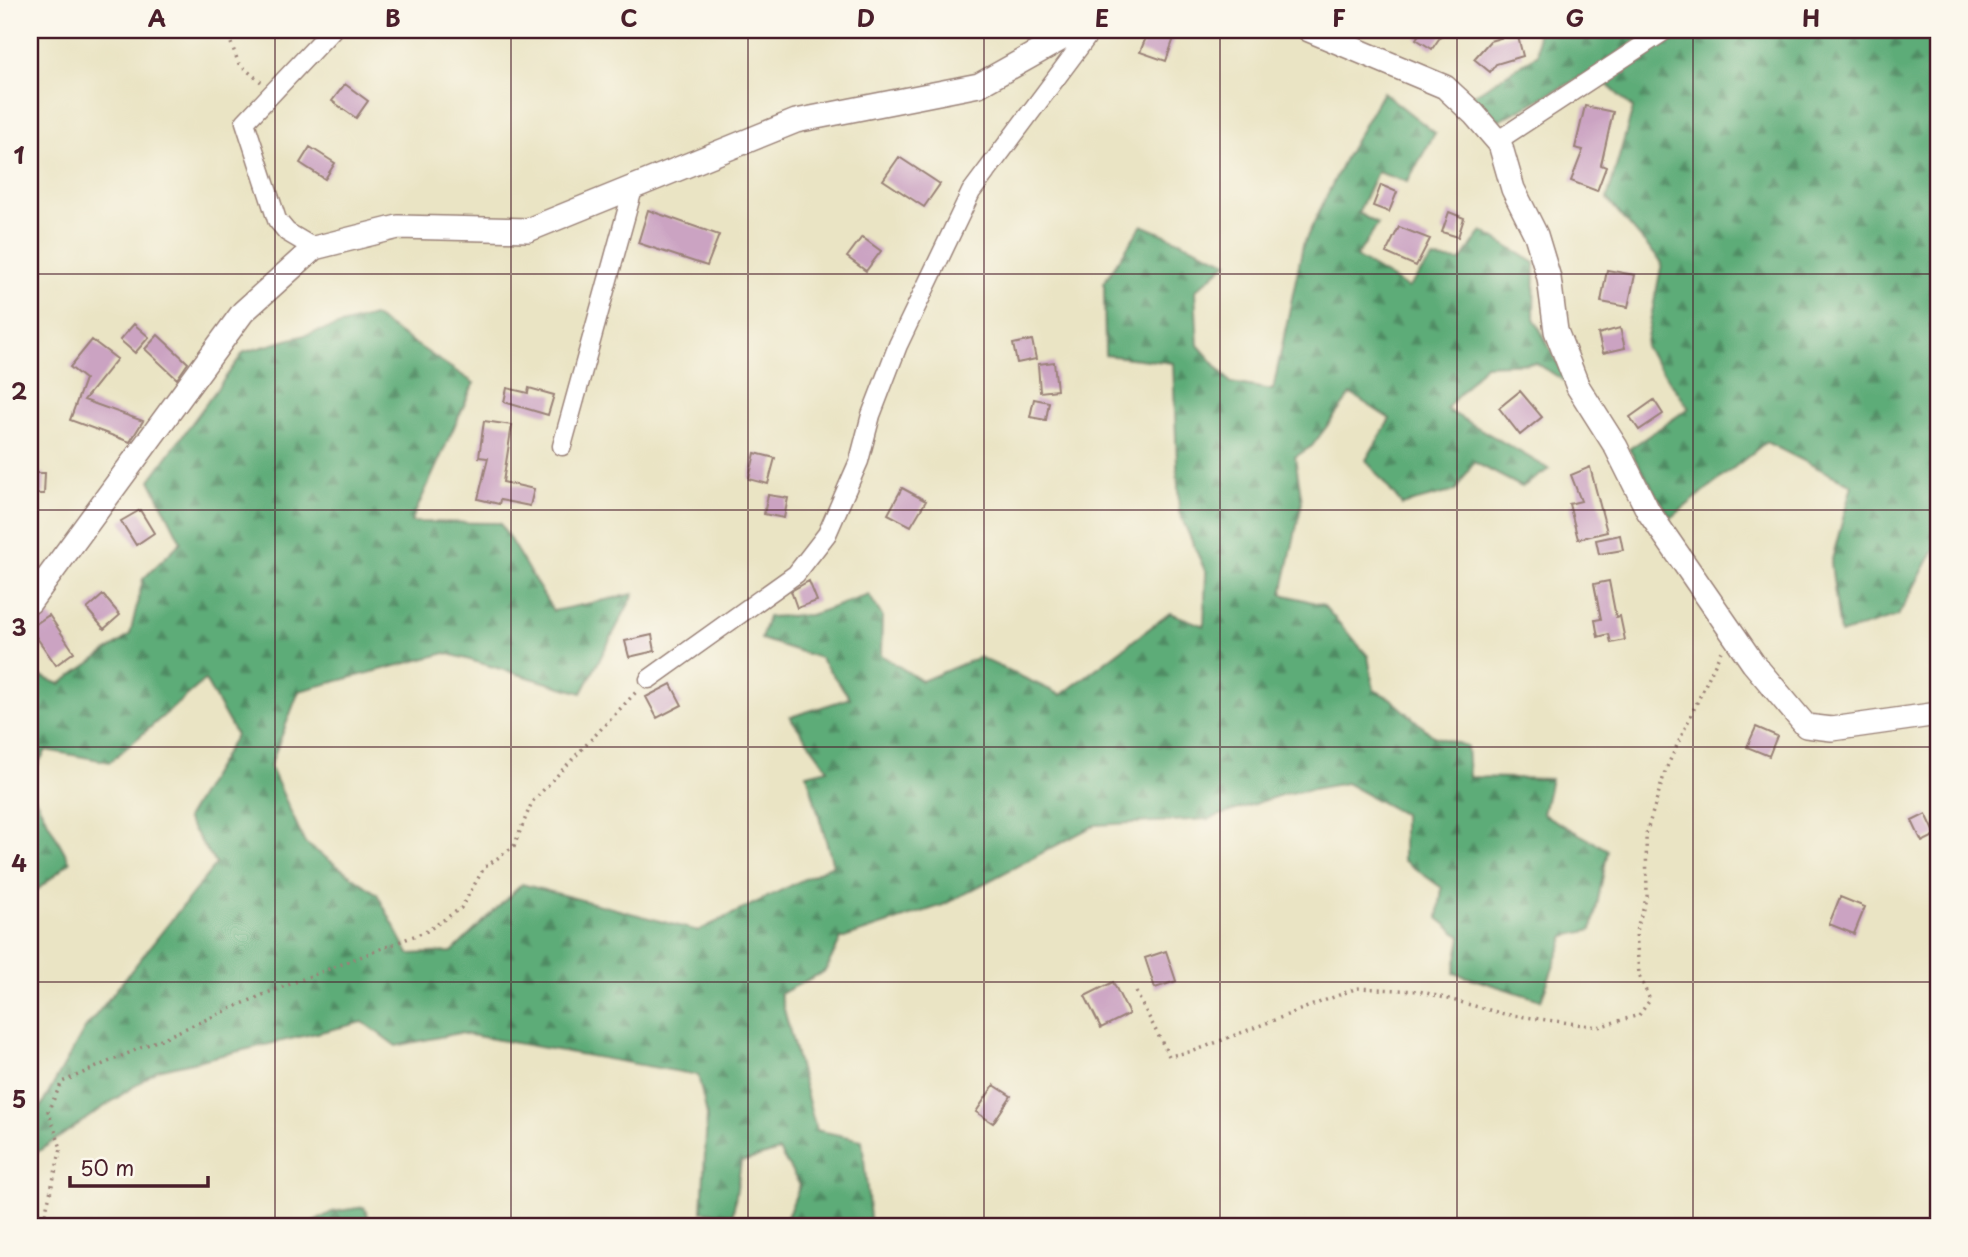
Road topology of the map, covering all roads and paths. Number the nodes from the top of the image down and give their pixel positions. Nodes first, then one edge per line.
1 (226, 30) edge
2 (332, 30) edge
3 (1077, 30) edge
4 (1092, 30) edge
5 (1309, 30) edge
6 (1666, 30) edge
7 (274, 93) junction
8 (1497, 141) junction
9 (633, 189) junction
10 (314, 248) junction
11 (562, 446) dead end
12 (30, 602) edge
13 (1730, 631) junction
14 (649, 679) joint
15 (1938, 714) edge
16 (1136, 992) dead end
17 (42, 1227) edge

1 - 7 path
2 - 7 street
3 - 9 street
4 - 14 street
5 - 8 street
6 - 8 street
7 - 10 street
8 - 13 street
9 - 10 street
9 - 11 street
10 - 12 street
13 - 15 street
13 - 16 path
14 - 17 path

